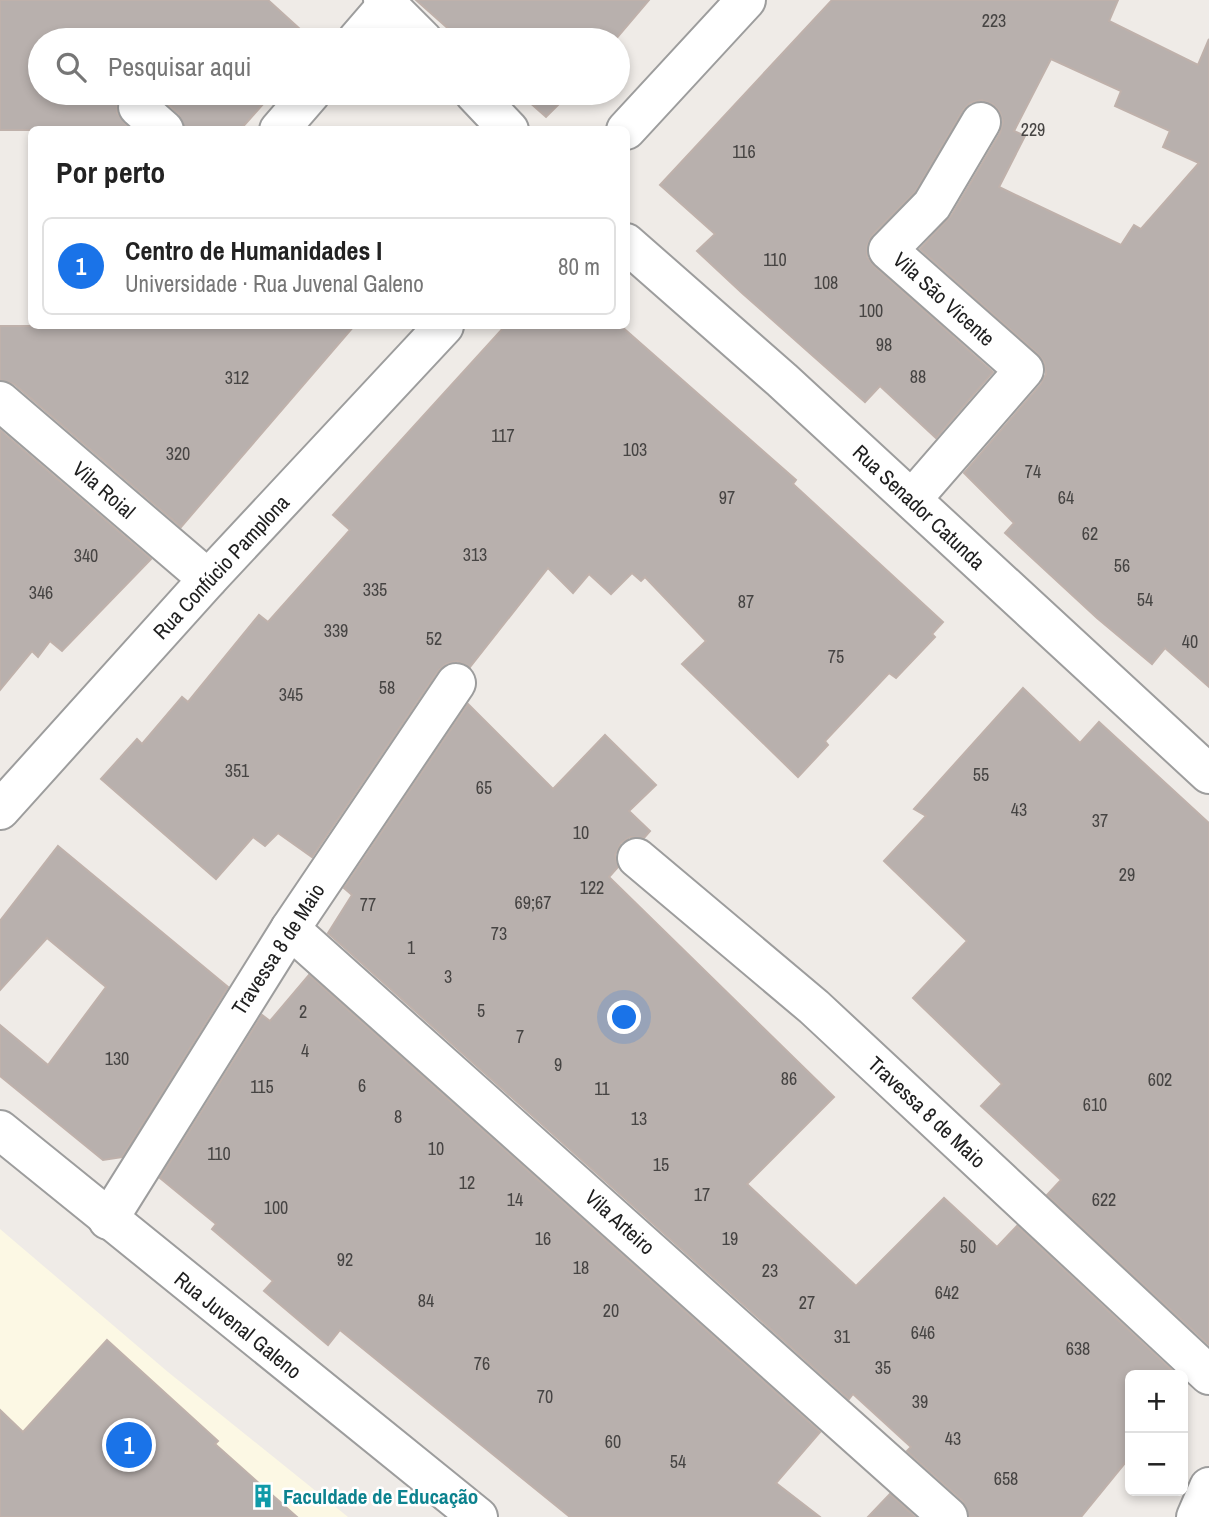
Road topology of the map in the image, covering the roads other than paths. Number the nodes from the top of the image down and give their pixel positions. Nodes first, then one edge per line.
1 (746, 0) edge
2 (386, 2) edge
3 (366, 28) edge
4 (411, 28) edge
5 (301, 105) edge
6 (485, 105) edge
7 (981, 122) dead end
8 (282, 126) edge
9 (505, 126) edge
10 (630, 126) edge
11 (630, 247) edge
12 (441, 329) edge
13 (0, 401) edge
14 (912, 499) junction
15 (208, 579) junction
16 (456, 682) dead end
17 (1209, 774) edge
18 (0, 810) edge
19 (637, 858) dead end
20 (290, 929) junction
21 (0, 1130) edge
22 (108, 1220) junction
23 (1209, 1375) edge
24 (1209, 1487) edge
25 (478, 1517) edge
26 (948, 1517) edge
27 (1196, 1517) edge

1 - 10 street
2 - 3 street
2 - 4 street
5 - 8 street
6 - 9 street
7 - 14 street, Vila São Vicente
11 - 14 street, Rua Senador Catunda
12 - 15 street, Rua Confúcio Pamplona
13 - 15 street, Vila Roial
14 - 17 street, Rua Senador Catunda
15 - 18 street, Rua Confúcio Pamplona
16 - 20 street, Travessa 8 de Maio
19 - 23 street, Travessa 8 de Maio
20 - 22 street, Travessa 8 de Maio
20 - 26 street, Vila Arteiro
21 - 22 street, Rua Juvenal Galeno
22 - 25 street, Rua Juvenal Galeno
24 - 27 street

